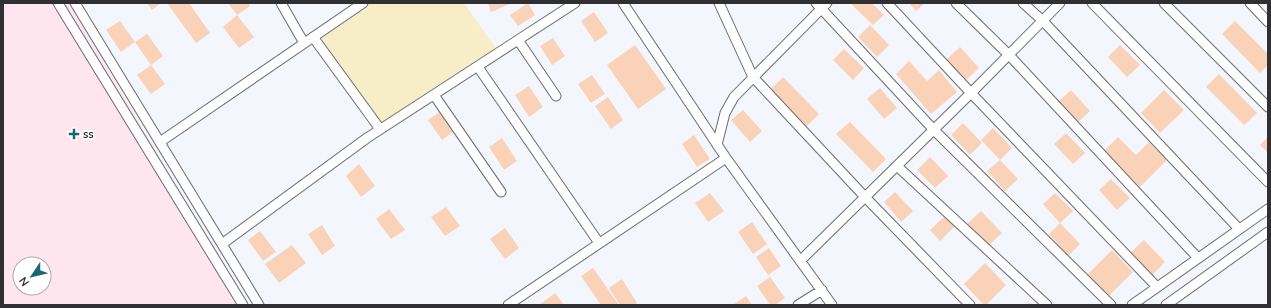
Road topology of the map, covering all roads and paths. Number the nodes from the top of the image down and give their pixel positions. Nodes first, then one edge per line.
1 (58, 3) edge
2 (75, 3) edge
3 (281, 3) edge
4 (363, 3) edge
5 (575, 3) edge
6 (623, 3) edge
7 (720, 3) edge
8 (887, 3) edge
9 (956, 3) edge
10 (1023, 3) edge
11 (1060, 3) edge
12 (1092, 3) edge
13 (1164, 3) edge
14 (1250, 3) edge
15 (822, 5) edge
16 (1043, 21) junction
17 (1268, 22) edge
18 (313, 37) junction
19 (518, 40) junction
20 (304, 43) junction
21 (1009, 55) junction
22 (478, 66) junction
23 (753, 77) junction
24 (971, 93) junction
25 (434, 95) junction
26 (556, 96) dead end
27 (1268, 107) edge
28 (380, 129) junction
29 (934, 130) junction
30 (160, 142) junction
31 (717, 145) junction
32 (726, 158) junction
33 (897, 166) junction
34 (1268, 182) edge
35 (502, 192) dead end
36 (865, 197) junction
37 (1268, 209) edge
38 (1239, 229) junction
39 (1268, 232) edge
40 (599, 243) junction
41 (222, 244) junction
42 (1198, 258) junction
43 (800, 261) junction
44 (1157, 287) junction
45 (822, 290) junction
46 (243, 305) edge
47 (259, 305) edge
48 (508, 305) edge
49 (798, 305) edge
50 (832, 305) edge
51 (970, 305) edge
52 (1047, 305) edge
53 (1111, 305) edge
54 (1132, 305) edge
55 (1166, 305) edge

1 - 46 street
2 - 30 street
3 - 20 street
4 - 18 street
5 - 19 street
6 - 31 street
7 - 23 street
8 - 24 street
9 - 21 street
10 - 16 street
11 - 16 street
12 - 34 street
13 - 27 street
14 - 17 street
15 - 23 street
15 - 29 street
16 - 21 street
16 - 38 street
18 - 20 street
18 - 28 street
19 - 22 street
19 - 26 street
20 - 30 street
21 - 24 street
21 - 42 street
22 - 25 street
22 - 40 street
23 - 31 street
23 - 36 street
24 - 29 street
24 - 44 street
25 - 28 street
25 - 35 street
28 - 41 street
29 - 33 street
29 - 53 street
30 - 41 street
31 - 32 street
32 - 40 street
32 - 43 street
33 - 36 street
33 - 52 street
36 - 43 street
36 - 51 street
37 - 38 street
38 - 42 street
39 - 55 street
40 - 48 street
41 - 47 street
42 - 44 street
43 - 45 street
44 - 54 street
45 - 49 street
45 - 50 street

